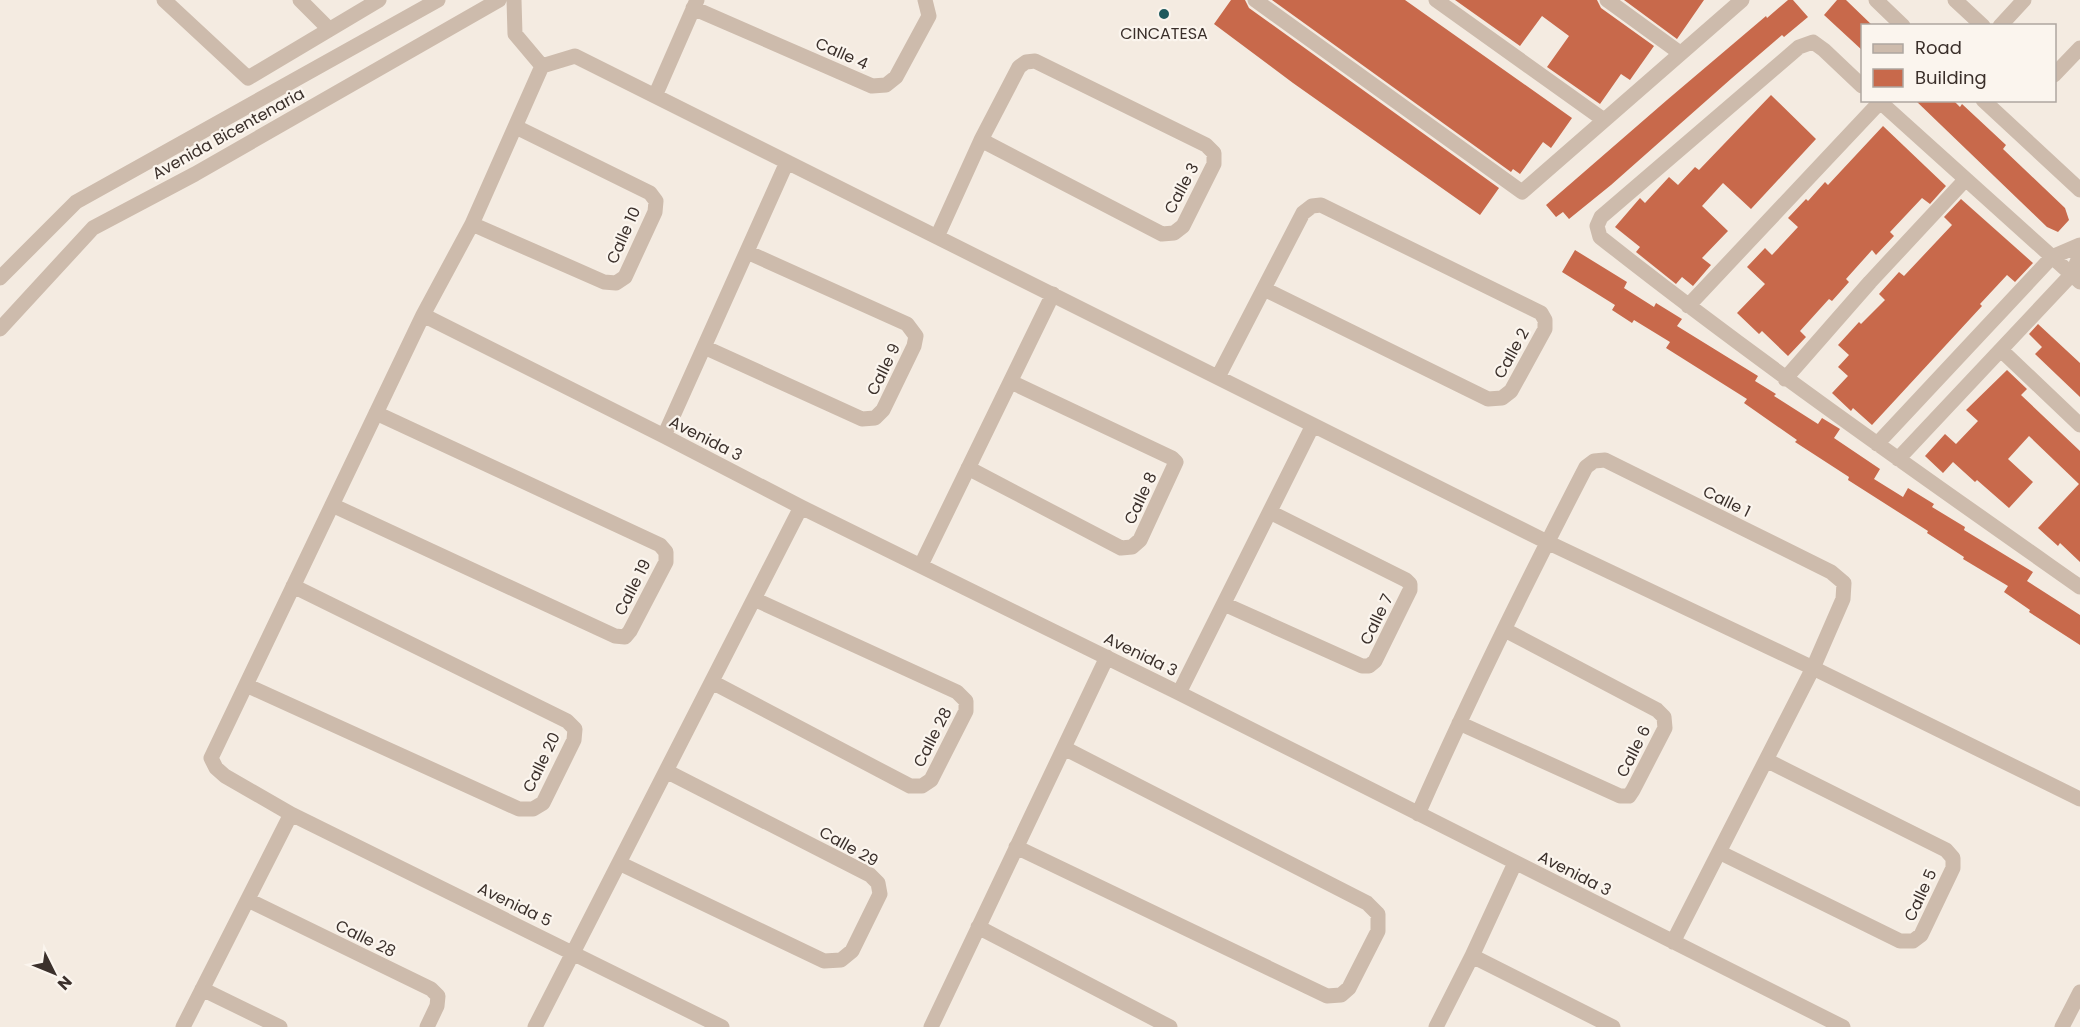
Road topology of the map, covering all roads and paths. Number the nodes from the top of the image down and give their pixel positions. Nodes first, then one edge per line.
1 (164, 0) edge
2 (300, 0) edge
3 (379, 0) edge
4 (438, 0) edge
5 (499, 0) edge
6 (514, 0) edge
7 (925, 0) edge
8 (1255, 0) edge
9 (1436, 0) edge
10 (1606, 0) edge
11 (1742, 0) edge
12 (1876, 0) edge
13 (1955, 0) edge
14 (2024, 0) edge
15 (695, 4) edge
16 (1901, 24) edge
17 (1981, 24) edge
18 (2002, 24) edge
19 (329, 29) junction
20 (2080, 48) edge
21 (1680, 53) junction
22 (542, 66) junction
23 (2056, 74) edge
24 (248, 78) junction
25 (1861, 84) edge
26 (268, 94) junction
27 (655, 96) junction
28 (1878, 102) edge
29 (1880, 102) edge
30 (1985, 102) edge
31 (1604, 120) junction
32 (516, 127) junction
33 (981, 140) junction
34 (787, 162) junction
35 (1965, 180) junction
36 (2080, 190) edge
37 (472, 224) junction
38 (937, 237) junction
39 (2080, 245) edge
40 (747, 252) junction
41 (2080, 255) edge
42 (2052, 257) junction
43 (0, 278) edge
44 (2076, 278) edge
45 (1264, 290) junction
46 (1053, 294) junction
47 (1688, 306) junction
48 (423, 315) junction
49 (0, 329) edge
50 (704, 346) junction
51 (2001, 350) junction
52 (1218, 377) junction
53 (1785, 379) junction
54 (1011, 382) junction
55 (376, 413) junction
56 (1313, 425) junction
57 (2080, 425) edge
58 (664, 436) junction
59 (1877, 444) junction
60 (1899, 459) junction
61 (968, 468) junction
62 (332, 505) junction
63 (801, 507) junction
64 (1270, 512) junction
65 (1547, 542) junction
66 (921, 565) junction
67 (293, 586) junction
68 (2080, 587) edge
69 (754, 599) junction
70 (1224, 604) junction
71 (1504, 630) junction
72 (1107, 657) junction
73 (1813, 668) junction
74 (712, 682) junction
75 (246, 685) junction
76 (1179, 693) junction
77 (1459, 723) junction
78 (1064, 748) junction
79 (1766, 760) junction
80 (666, 771) junction
81 (2080, 799) edge
82 (291, 814) junction
83 (1418, 814) junction
84 (1016, 847) junction
85 (1719, 852) junction
86 (619, 863) junction
87 (1515, 863) junction
88 (248, 900) junction
89 (978, 927) junction
90 (1673, 942) junction
91 (573, 953) junction
92 (1472, 956) junction
93 (202, 989) junction
94 (2080, 992) edge
95 (183, 1027) edge
96 (280, 1027) edge
97 (426, 1027) edge
98 (536, 1027) edge
99 (722, 1027) edge
100 (931, 1027) edge
101 (1170, 1027) edge
102 (1436, 1027) edge
103 (1613, 1027) edge
104 (1843, 1027) edge
105 (2062, 1027) edge

1 - 24 street
2 - 19 street
3 - 19 street
4 - 26 street, Avenida Bicentenaria
5 - 49 street, Avenida Bicentenaria
6 - 22 street
7 - 15 street, Calle 4
8 - 31 street
9 - 31 street
10 - 21 street
11 - 21 street
12 - 16 street
13 - 17 street
14 - 18 street
15 - 27 street
19 - 24 street
20 - 23 street
21 - 31 street
22 - 27 street
22 - 32 street
24 - 26 street
25 - 47 street
26 - 43 street, Avenida Bicentenaria
27 - 34 street
28 - 47 street
29 - 35 street
30 - 36 street
32 - 37 street
32 - 37 street, Calle 10
33 - 33 street, Calle 3
33 - 38 street
34 - 38 street
34 - 40 street
35 - 42 street
35 - 53 street
37 - 48 street
38 - 46 street
39 - 42 street
40 - 50 street
40 - 50 street, Calle 9
41 - 44 street
42 - 44 street
42 - 59 street
44 - 51 street
45 - 45 street, Calle 2
45 - 52 street
46 - 52 street
46 - 54 street
47 - 53 street
48 - 55 street
48 - 58 street, Avenida 3
50 - 58 street
51 - 57 street
51 - 60 street
52 - 56 street
53 - 59 street
54 - 61 street
54 - 61 street, Calle 8
55 - 62 street
55 - 62 street, Calle 19
56 - 64 street
56 - 65 street
58 - 63 street, Avenida 3
59 - 60 street
60 - 68 street
61 - 66 street
62 - 67 street
63 - 66 street, Avenida 3
63 - 69 street
64 - 70 street
64 - 70 street, Calle 7
65 - 71 street
65 - 73 street
65 - 73 street, Calle 1
66 - 72 street, Avenida 3
67 - 75 street
67 - 75 street, Calle 20
69 - 74 street
69 - 74 street, Calle 28
70 - 76 street
71 - 77 street
71 - 77 street, Calle 6
72 - 76 street, Avenida 3
72 - 78 street
73 - 79 street
73 - 81 street
74 - 80 street
75 - 82 street, Avenida 5
76 - 83 street, Avenida 3
77 - 83 street
78 - 84 street
78 - 84 street
79 - 85 street
79 - 85 street, Calle 5
80 - 86 street
80 - 86 street, Calle 29
82 - 88 street
82 - 91 street, Avenida 5
83 - 87 street, Avenida 3
84 - 89 street
85 - 90 street
86 - 91 street
87 - 90 street, Avenida 3
87 - 92 street
88 - 93 street
88 - 97 street, Calle 28
89 - 100 street
89 - 101 street
90 - 104 street, Avenida 3
91 - 98 street
91 - 99 street, Avenida 5
92 - 102 street
92 - 103 street
93 - 95 street
93 - 96 street
94 - 105 street

